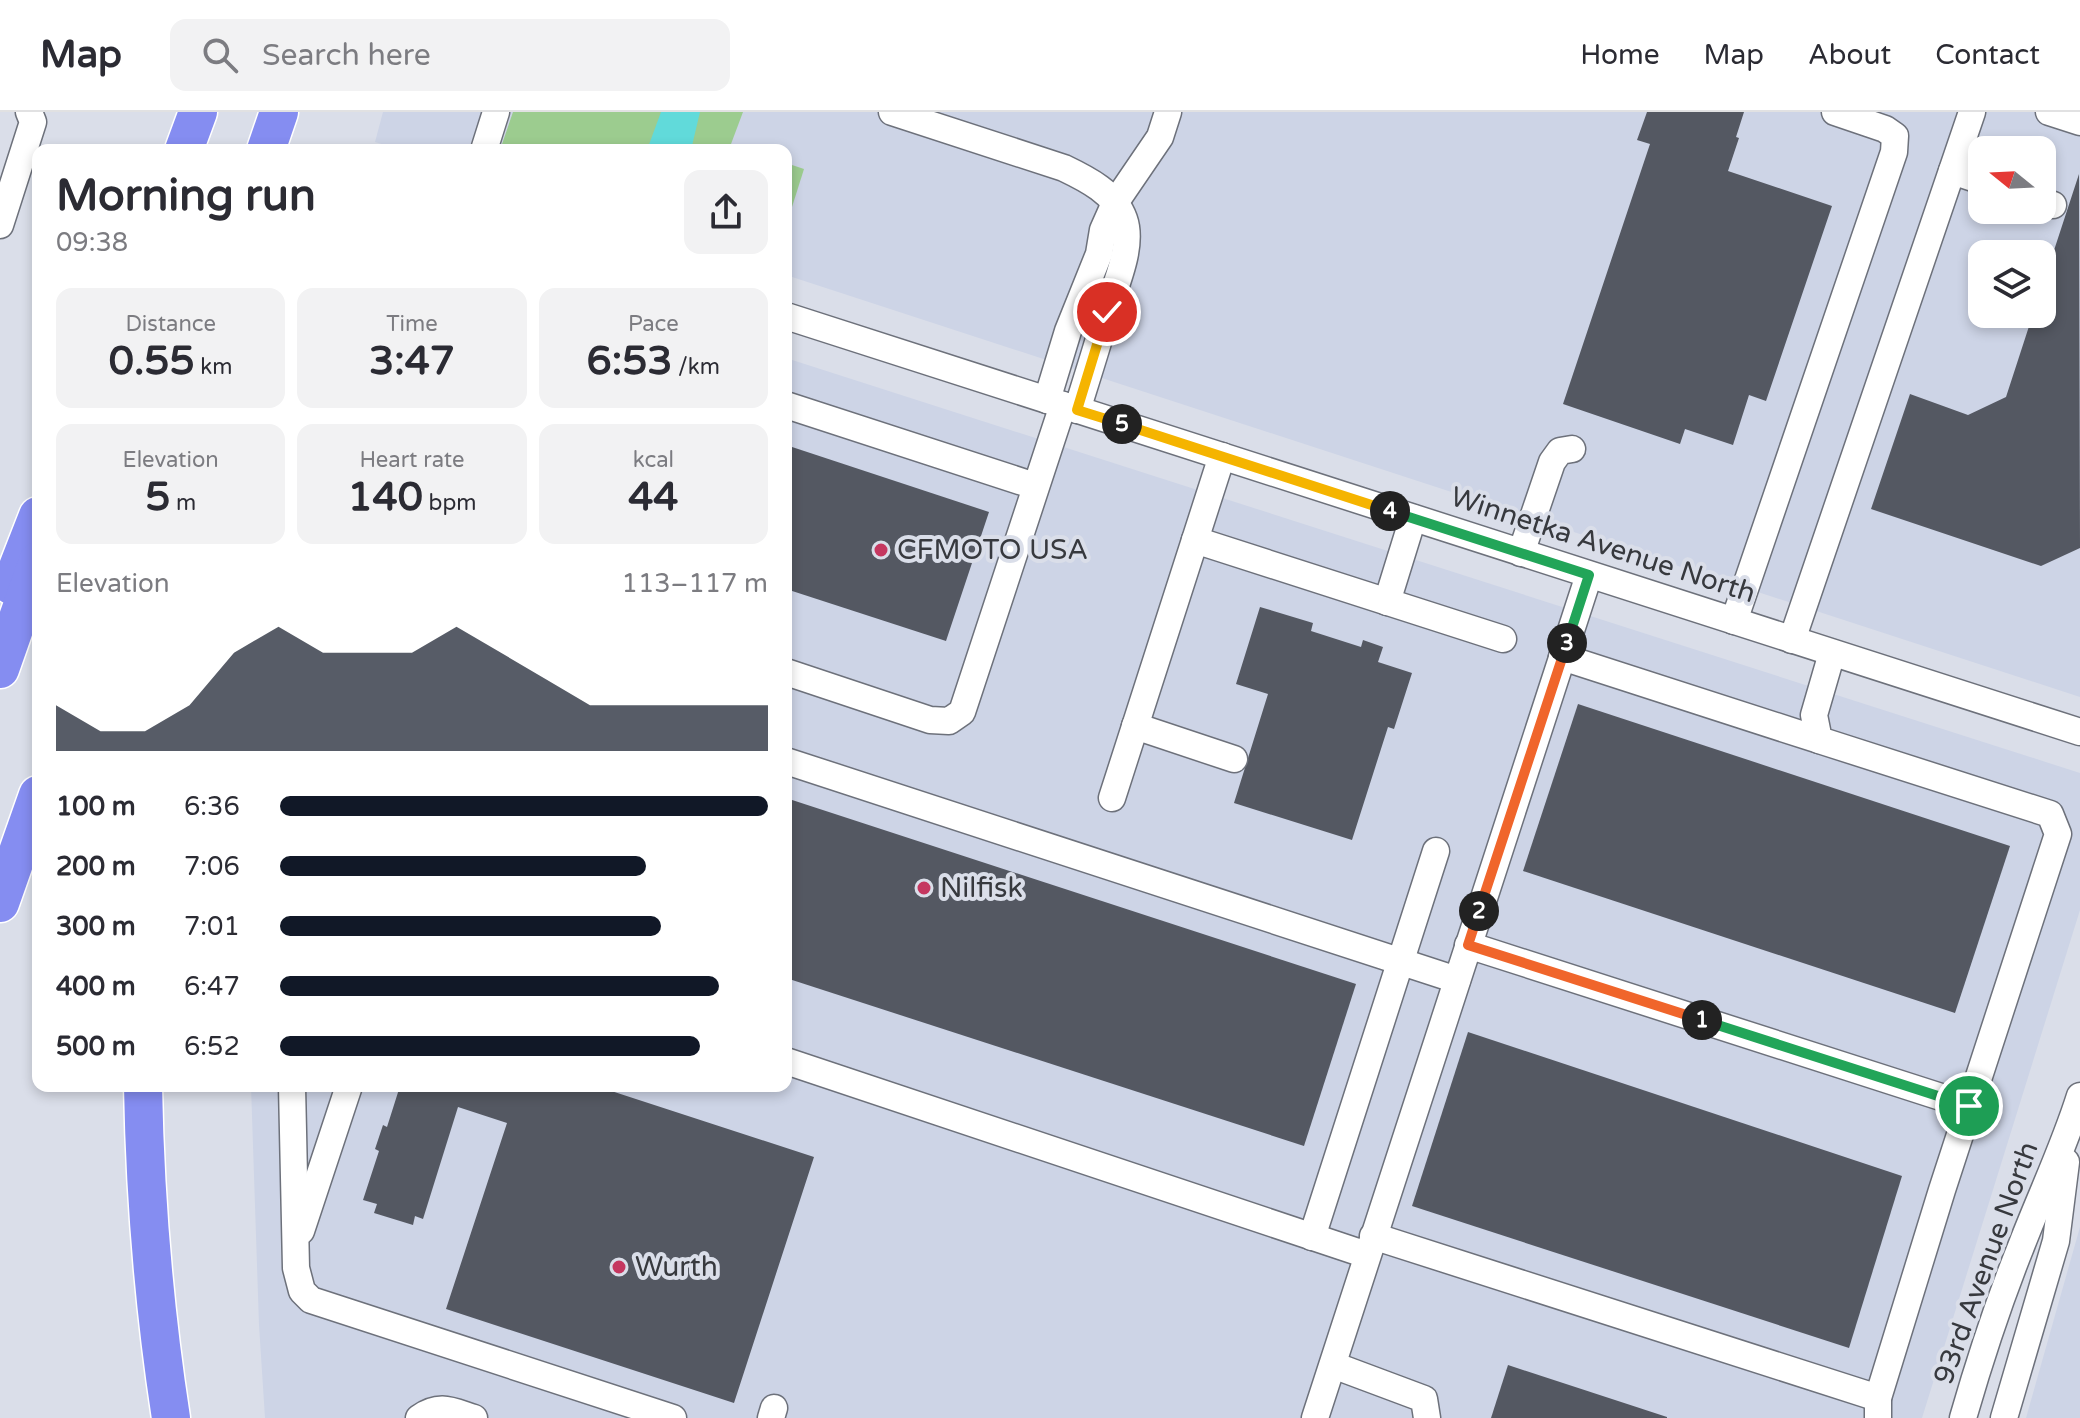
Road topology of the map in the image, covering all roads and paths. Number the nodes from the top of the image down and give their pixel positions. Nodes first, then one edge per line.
1 (29, 112) edge
2 (198, 112) edge
3 (279, 112) edge
4 (288, 112) edge
5 (496, 112) edge
6 (892, 112) edge
7 (1168, 112) edge
8 (1835, 112) edge
9 (1972, 112) edge
10 (2049, 112) edge
11 (2080, 122) edge
12 (186, 144) edge
13 (268, 144) edge
14 (279, 144) edge
15 (486, 144) edge
16 (1952, 171) junction
17 (1968, 176) edge
18 (1115, 203) junction
19 (0, 225) edge
20 (1075, 316) junction
21 (792, 318) edge
22 (1103, 325) junction
23 (1062, 405) junction
24 (792, 407) edge
25 (1572, 449) dead end
26 (1222, 456) junction
27 (1035, 486) junction
28 (1413, 518) junction
29 (32, 531) edge
30 (1195, 540) junction
31 (1521, 553) junction
32 (1589, 575) junction
33 (32, 578) edge
34 (1387, 602) junction
35 (0, 611) edge
36 (1734, 621) junction
37 (1503, 639) dead end
38 (1792, 640) junction
39 (1832, 653) junction
40 (1562, 657) junction
41 (0, 669) edge
42 (792, 674) edge
43 (1135, 726) junction
44 (2080, 732) edge
45 (1819, 740) junction
46 (1234, 759) dead end
47 (792, 763) edge
48 (1112, 798) dead end
49 (32, 812) edge
50 (1436, 851) dead end
51 (0, 903) edge
52 (1468, 945) junction
53 (1401, 961) junction
54 (1457, 980) junction
55 (792, 1063) edge
56 (119, 1092) edge
57 (143, 1092) edge
58 (292, 1092) edge
59 (347, 1092) edge
60 (2080, 1096) edge
61 (1969, 1106) junction
62 (2070, 1130) junction
63 (1312, 1237) junction
64 (1370, 1245) junction
65 (296, 1248) junction
66 (1333, 1365) junction
67 (1878, 1408) edge
68 (146, 1418) edge
69 (171, 1418) edge
70 (419, 1418) edge
71 (474, 1418) edge
72 (673, 1418) edge
73 (1315, 1418) edge
74 (1427, 1418) edge
75 (1963, 1418) edge
76 (2004, 1418) edge

1 - 19 street
2 - 12 highway
3 - 13 highway
4 - 14 highway
5 - 15 street
6 - 18 street
7 - 18 street
8 - 36 street
9 - 16 street
10 - 11 street
16 - 17 street
16 - 38 street
18 - 20 street
18 - 22 street
20 - 22 street
20 - 23 street
21 - 23 street, Winnetka Avenue North
22 - 23 street
23 - 26 street, Winnetka Avenue North
23 - 27 street
24 - 27 street
25 - 31 street
26 - 28 street, Winnetka Avenue North
26 - 30 street
27 - 42 street
28 - 31 street, Winnetka Avenue North
28 - 34 street
29 - 35 highway
30 - 34 street
30 - 43 street
31 - 32 street, Winnetka Avenue North
32 - 36 street, Winnetka Avenue North
32 - 40 street
33 - 41 highway
34 - 37 street
36 - 38 street, Winnetka Avenue North
38 - 39 street, Winnetka Avenue North
39 - 44 street, Winnetka Avenue North
39 - 45 street
40 - 45 street
40 - 52 street
43 - 46 street
43 - 48 street
45 - 61 street
47 - 53 street
49 - 51 highway
50 - 53 street
52 - 54 street
52 - 61 street
53 - 54 street
53 - 63 street
54 - 64 street
55 - 63 street
56 - 68 highway
57 - 69 highway
58 - 65 street
59 - 65 street
60 - 62 street, 93rd Avenue North
61 - 67 street
62 - 75 street, 93rd Avenue North
62 - 76 street, 93rd Avenue North
63 - 64 street
64 - 66 street
64 - 67 street
65 - 72 street
66 - 73 street
66 - 74 street
70 - 71 street

